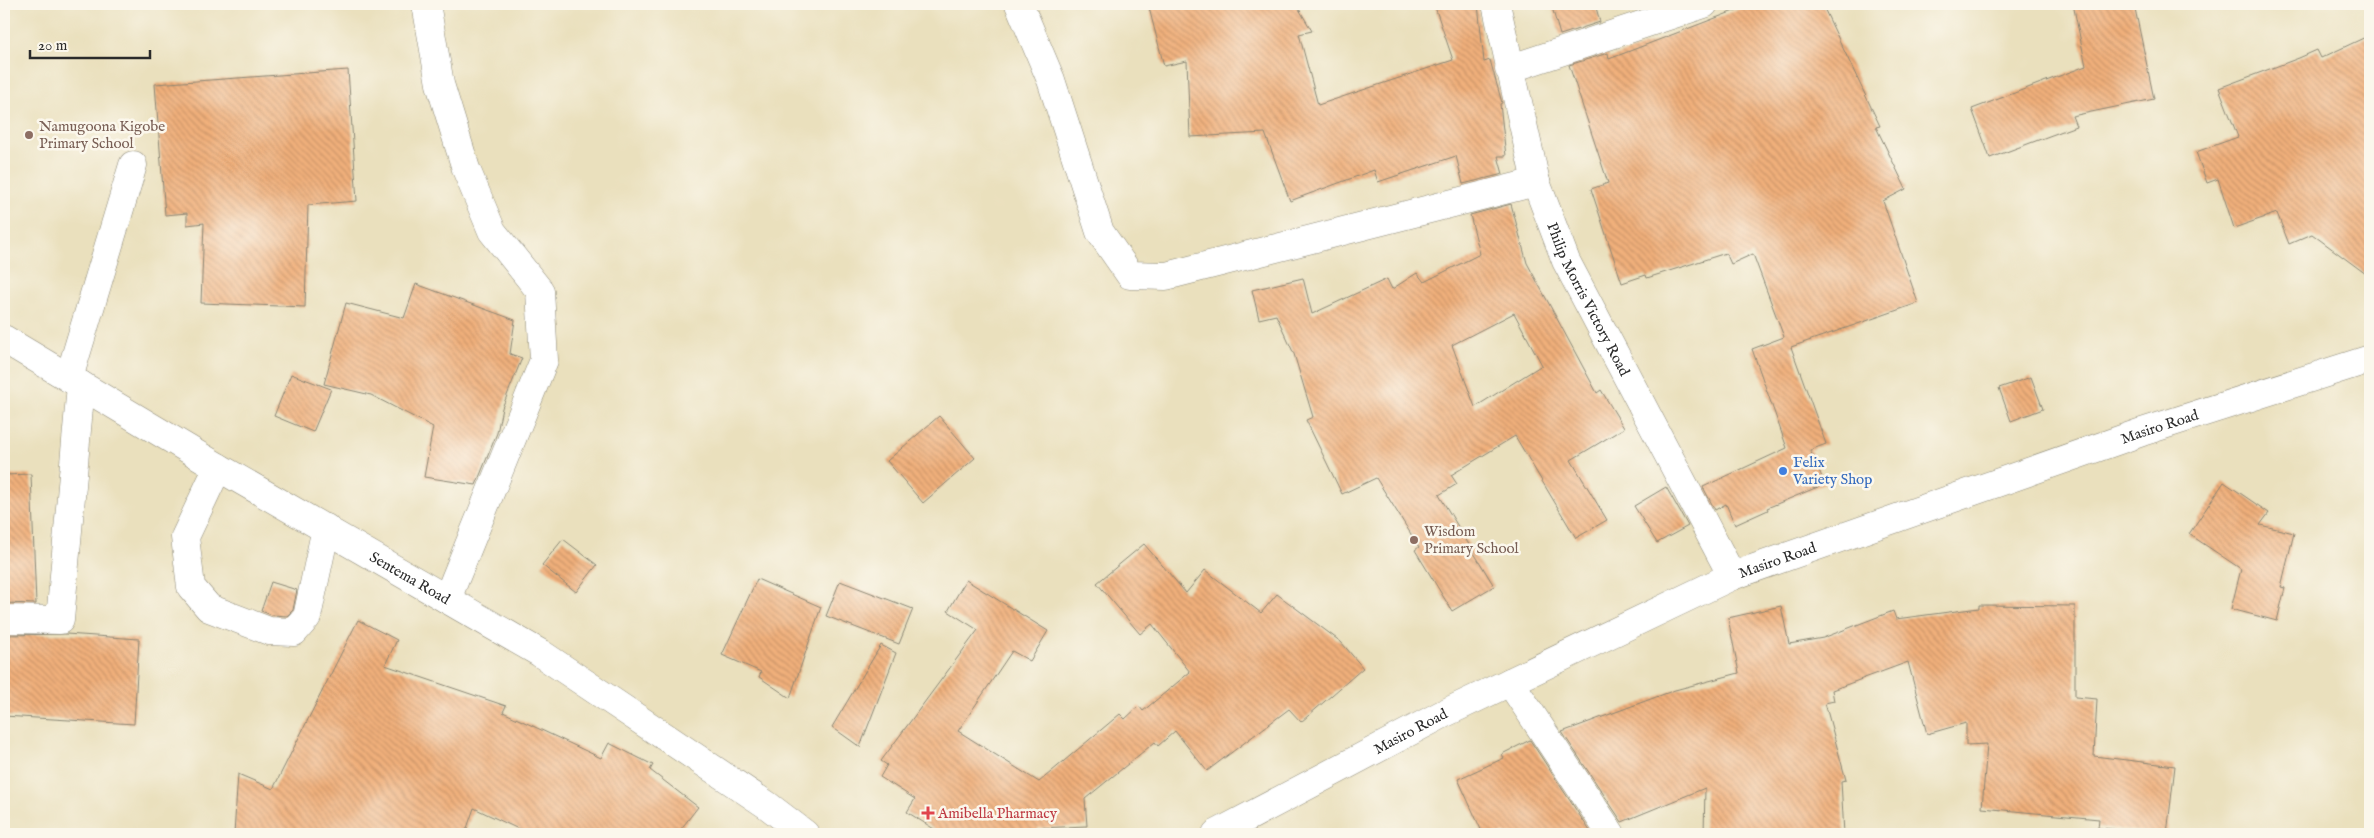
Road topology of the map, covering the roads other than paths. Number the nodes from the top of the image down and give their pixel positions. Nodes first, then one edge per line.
1 (426, 4) edge
2 (1019, 4) edge
3 (1496, 4) edge
4 (1704, 4) edge
5 (1509, 69) junction
6 (133, 165) dead end
7 (1536, 182) junction
8 (4, 339) edge
9 (2370, 359) edge
10 (75, 381) junction
11 (218, 468) junction
12 (326, 528) junction
13 (1732, 576) junction
14 (447, 599) junction
15 (4, 619) edge
16 (1510, 682) junction
17 (805, 834) edge
18 (1216, 834) edge
19 (1611, 834) edge

1 - 14 street
2 - 7 street
3 - 5 street, Philip Morris Victory Road
4 - 5 street
5 - 7 street, Philip Morris Victory Road
6 - 10 street
7 - 13 street, Philip Morris Victory Road
8 - 10 street, Sentema Road
9 - 13 street, Masiro Road
10 - 11 street, Sentema Road
10 - 15 street
11 - 12 street, Sentema Road
11 - 12 street
12 - 14 street, Sentema Road
13 - 16 street, Masiro Road
14 - 17 street, Sentema Road
16 - 18 street, Masiro Road
16 - 19 street

